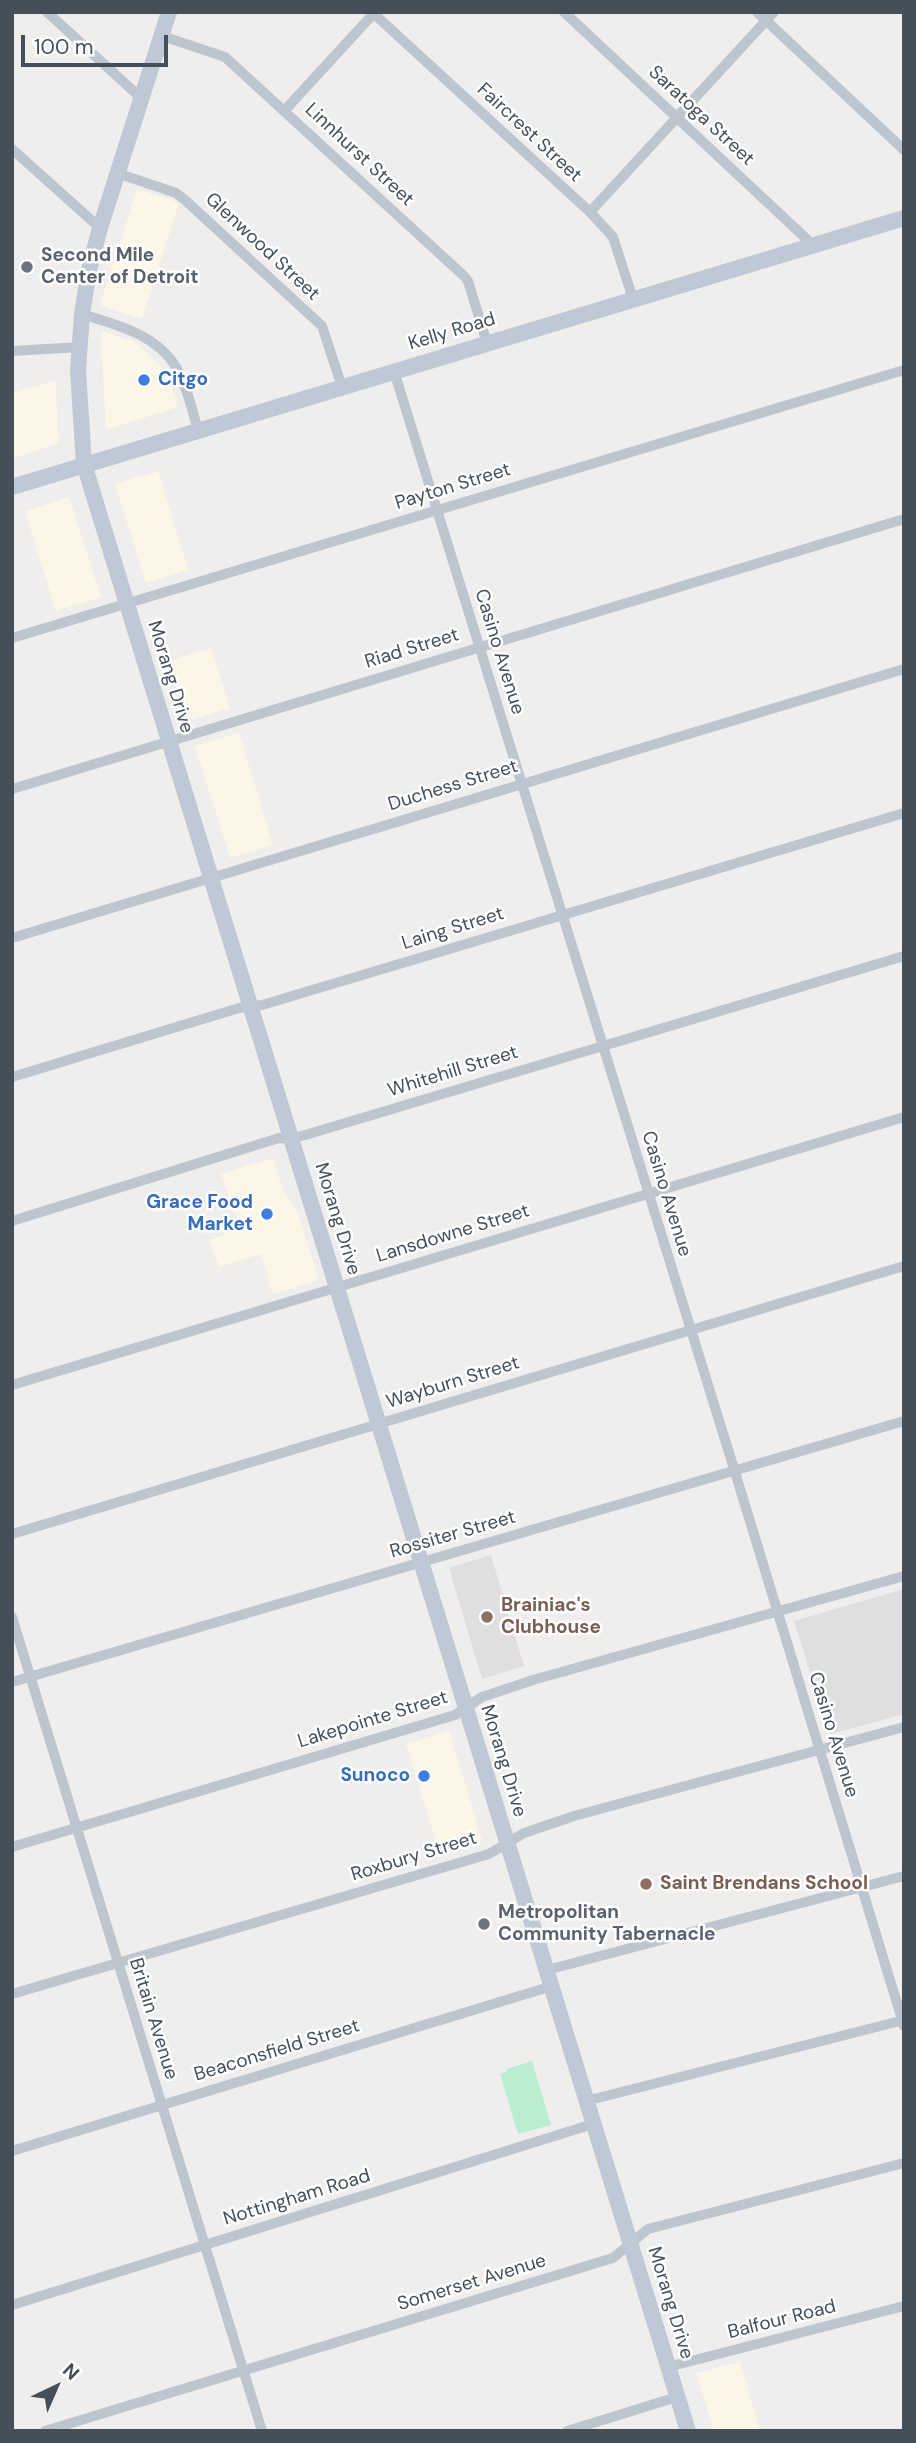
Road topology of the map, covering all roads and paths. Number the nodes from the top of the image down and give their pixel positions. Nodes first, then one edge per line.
1 (47, 12) edge
2 (169, 12) edge
3 (564, 12) edge
4 (757, 12) edge
5 (373, 13) edge
6 (770, 17) edge
7 (162, 36) junction
8 (141, 98) junction
9 (285, 110) junction
10 (677, 117) junction
11 (12, 149) edge
12 (904, 150) edge
13 (117, 173) junction
14 (590, 212) junction
15 (904, 218) edge
16 (100, 228) junction
17 (813, 245) junction
18 (633, 299) junction
19 (82, 314) junction
20 (487, 343) junction
21 (80, 347) junction
22 (12, 351) edge
23 (904, 370) edge
24 (394, 371) junction
25 (342, 387) junction
26 (198, 430) junction
27 (84, 464) junction
28 (12, 487) edge
29 (437, 510) junction
30 (904, 519) edge
31 (126, 603) junction
32 (12, 638) edge
33 (479, 647) junction
34 (904, 669) edge
35 (167, 740) junction
36 (521, 784) junction
37 (12, 789) edge
38 (904, 813) edge
39 (210, 878) junction
40 (562, 915) junction
41 (12, 939) edge
42 (904, 956) edge
43 (249, 1007) junction
44 (602, 1046) junction
45 (12, 1077) edge
46 (904, 1117) edge
47 (291, 1139) junction
48 (647, 1194) junction
49 (12, 1221) edge
50 (904, 1266) edge
51 (336, 1288) junction
52 (689, 1330) junction
53 (12, 1385) edge
54 (904, 1420) edge
55 (378, 1425) junction
56 (734, 1470) junction
57 (12, 1534) edge
58 (421, 1563) junction
59 (904, 1576) edge
60 (776, 1611) junction
61 (12, 1617) edge
62 (31, 1677) junction
63 (12, 1682) edge
64 (465, 1708) junction
65 (904, 1727) edge
66 (819, 1750) junction
67 (76, 1828) junction
68 (507, 1844) junction
69 (12, 1847) edge
70 (904, 1876) edge
71 (861, 1887) junction
72 (117, 1964) junction
73 (547, 1970) junction
74 (552, 1986) junction
75 (12, 1994) edge
76 (903, 2022) edge
77 (586, 2101) junction
78 (161, 2105) junction
79 (593, 2124) junction
80 (12, 2151) edge
81 (904, 2163) edge
82 (630, 2243) junction
83 (205, 2245) junction
84 (12, 2305) edge
85 (904, 2306) edge
86 (668, 2367) junction
87 (243, 2371) junction
88 (677, 2397) junction
89 (45, 2431) edge
90 (261, 2431) edge
91 (568, 2431) edge
92 (688, 2431) edge

1 - 8 street
2 - 7 street, Morang Drive
3 - 10 street, Saratoga Street
4 - 6 street
5 - 9 street
5 - 14 street, Faircrest Street
6 - 10 street
6 - 12 street
7 - 8 street, Morang Drive
7 - 9 street, Linnhurst Street
8 - 13 street, Morang Drive
9 - 20 street, Linnhurst Street
10 - 14 street
10 - 17 street, Saratoga Street
11 - 16 street
13 - 16 street, Morang Drive
13 - 25 street, Glenwood Street
14 - 18 street, Faircrest Street
15 - 17 street, Kelly Road
16 - 19 street, Morang Drive
17 - 18 street, Kelly Road
18 - 20 street, Kelly Road
19 - 21 street, Morang Drive
19 - 26 street
20 - 24 street, Kelly Road
21 - 22 street
21 - 27 street, Morang Drive
23 - 29 street, Payton Street
24 - 25 street, Kelly Road
24 - 29 street, Casino Avenue
25 - 26 street, Kelly Road
26 - 27 street, Kelly Road
27 - 28 street, Kelly Road
27 - 31 street, Morang Drive
29 - 31 street, Payton Street
29 - 33 street, Casino Avenue
30 - 33 street, Riad Street
31 - 32 street, Payton Street
31 - 35 street, Morang Drive
33 - 35 street, Riad Street
33 - 36 street, Casino Avenue
34 - 36 street, Duchess Street
35 - 37 street, Riad Street
35 - 39 street, Morang Drive
36 - 39 street, Duchess Street
36 - 40 street, Casino Avenue
38 - 40 street, Laing Street
39 - 41 street, Duchess Street
39 - 43 street, Morang Drive
40 - 43 street, Laing Street
40 - 44 street, Casino Avenue
42 - 44 street, Whitehill Street
43 - 45 street, Laing Street
43 - 47 street, Morang Drive
44 - 47 street, Whitehill Street
44 - 48 street, Casino Avenue
46 - 48 street, Lansdowne Street
47 - 49 street, Whitehill Street
47 - 51 street, Morang Drive
48 - 51 street, Lansdowne Street
48 - 52 street, Casino Avenue
50 - 52 street, Wayburn Street
51 - 53 street, Lansdowne Street
51 - 55 street, Morang Drive
52 - 55 street, Wayburn Street
52 - 56 street, Casino Avenue
54 - 56 street, Rossiter Street
55 - 57 street, Wayburn Street
55 - 58 street, Morang Drive
56 - 58 street, Rossiter Street
56 - 60 street, Casino Avenue
58 - 62 street, Rossiter Street
58 - 64 street, Morang Drive
59 - 60 street, Lakepointe Street
60 - 64 street, Lakepointe Street
60 - 66 street, Casino Avenue
61 - 62 street, Britain Avenue
62 - 63 street, Rossiter Street
62 - 67 street, Britain Avenue
64 - 67 street, Lakepointe Street
64 - 68 street, Morang Drive
65 - 66 street, Roxbury Street
66 - 68 street, Roxbury Street
66 - 71 street, Casino Avenue
67 - 69 street, Lakepointe Street
67 - 72 street, Britain Avenue
68 - 72 street, Roxbury Street
68 - 73 street, Morang Drive
70 - 71 street
71 - 73 street
71 - 76 street, Casino Avenue
72 - 75 street, Roxbury Street
72 - 78 street, Britain Avenue
73 - 74 street, Morang Drive
74 - 77 street, Morang Drive
74 - 78 street, Beaconsfield Street
76 - 77 street
77 - 79 street, Morang Drive
78 - 80 street, Beaconsfield Street
78 - 83 street, Britain Avenue
79 - 82 street, Morang Drive
79 - 83 street, Nottingham Road
81 - 82 street, Somerset Avenue
82 - 86 street, Morang Drive
82 - 87 street, Somerset Avenue
83 - 84 street, Nottingham Road
83 - 87 street, Britain Avenue
85 - 86 street, Balfour Road
86 - 88 street, Morang Drive
87 - 89 street, Somerset Avenue
87 - 90 street, Britain Avenue
88 - 91 street
88 - 92 street, Morang Drive

